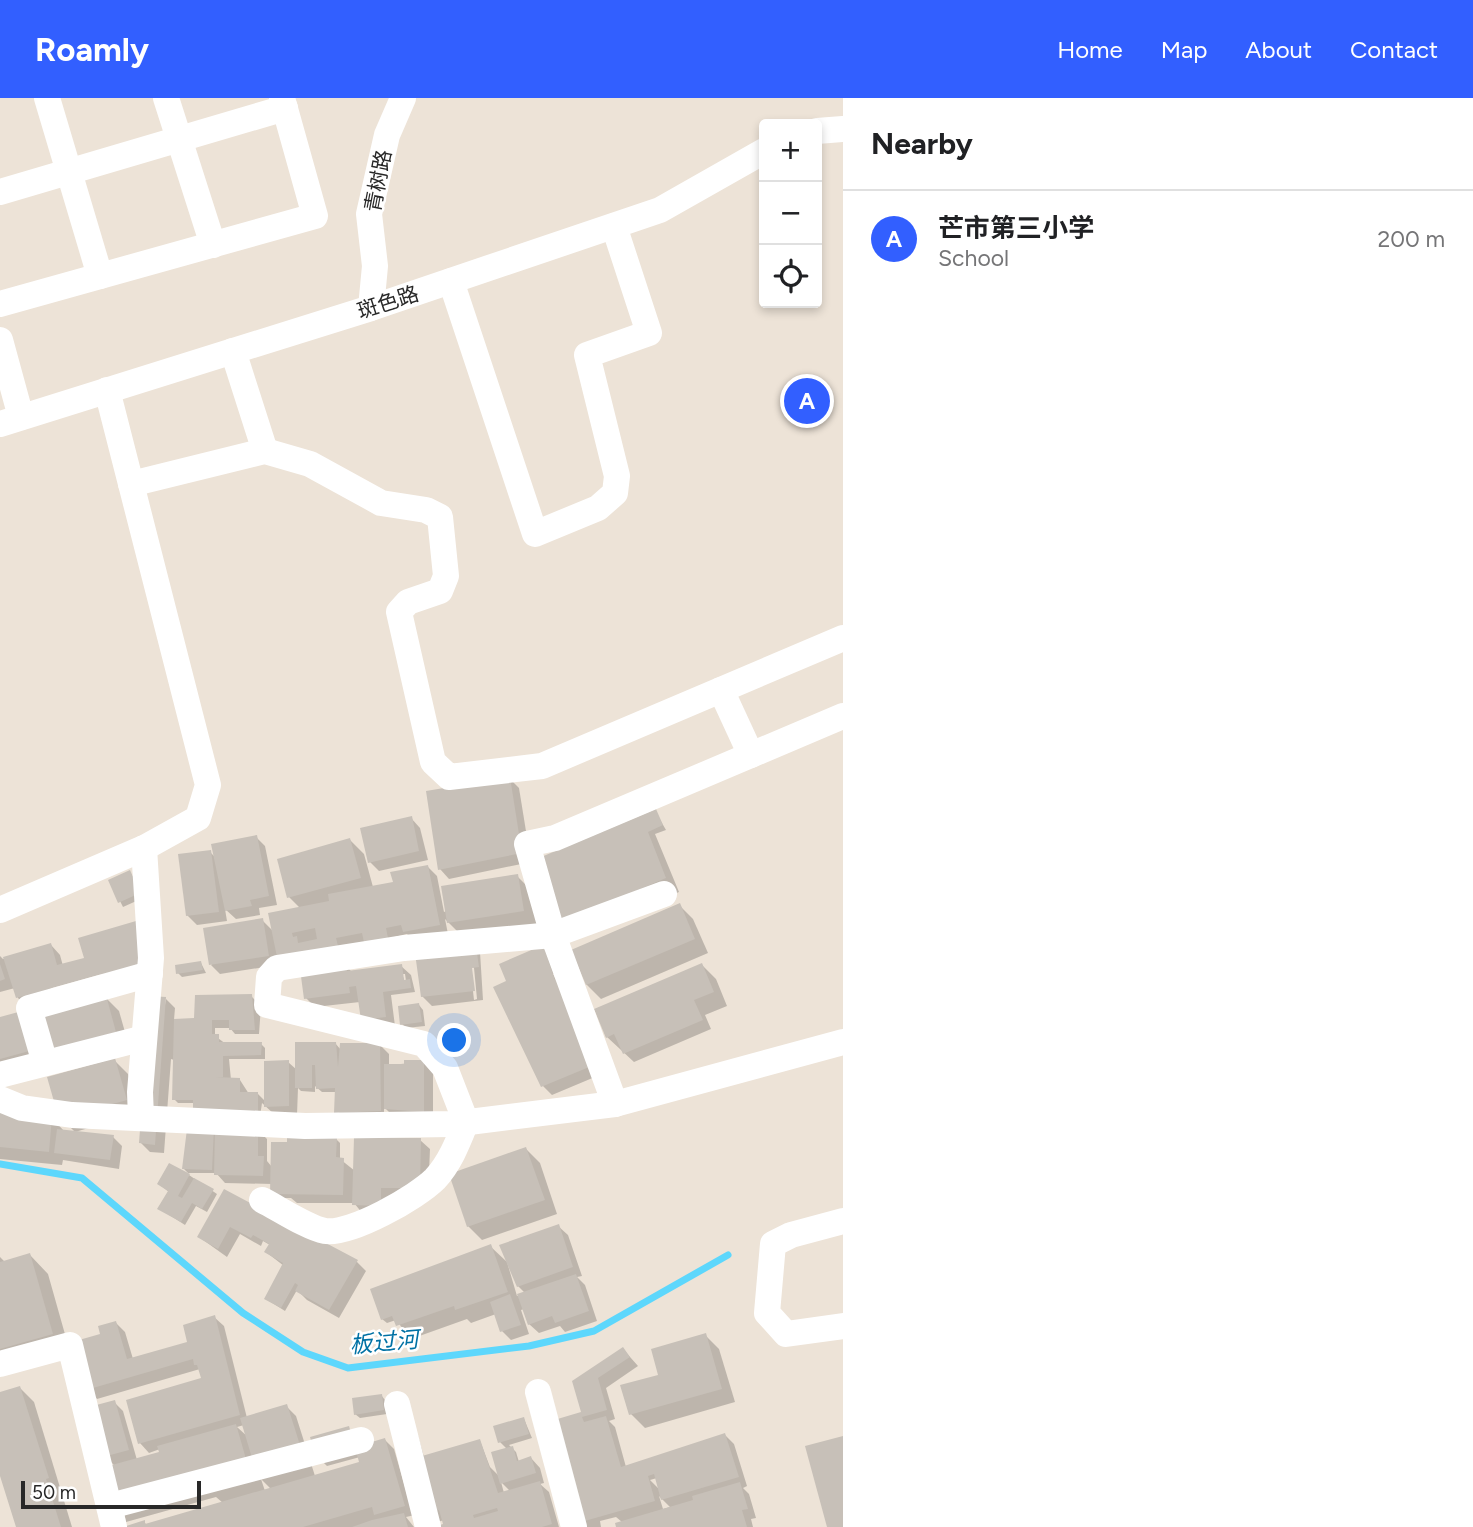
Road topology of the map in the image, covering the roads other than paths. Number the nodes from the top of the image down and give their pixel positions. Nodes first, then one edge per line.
1 (47, 98) edge
2 (166, 98) edge
3 (403, 98) edge
4 (284, 103) edge
5 (843, 129) edge
6 (822, 131) edge
7 (179, 139) junction
8 (759, 154) edge
9 (71, 172) junction
10 (0, 192) edge
11 (614, 226) junction
12 (213, 244) junction
13 (100, 276) junction
14 (451, 281) junction
15 (0, 304) edge
16 (371, 308) junction
17 (0, 340) edge
18 (233, 351) junction
19 (107, 390) junction
20 (11, 420) edge
21 (265, 451) junction
22 (131, 484) junction
23 (843, 638) edge
24 (721, 690) junction
25 (843, 716) edge
26 (751, 755) junction
27 (144, 848) junction
28 (664, 894) dead end
29 (0, 910) edge
30 (553, 934) junction
31 (150, 974) junction
32 (144, 1038) junction
33 (843, 1042) edge
34 (45, 1063) junction
35 (0, 1074) edge
36 (0, 1099) edge
37 (615, 1104) junction
38 (141, 1118) junction
39 (466, 1122) junction
40 (262, 1200) dead end
41 (843, 1221) edge
42 (843, 1326) edge
43 (0, 1364) edge
44 (538, 1392) dead end
45 (397, 1404) dead end
46 (361, 1440) dead end
47 (112, 1516) edge
48 (428, 1527) edge
49 (574, 1527) edge

1 - 9 street
2 - 7 street
3 - 16 street, 青树路
4 - 7 street
4 - 12 street
5 - 6 street
7 - 9 street
7 - 12 street
8 - 11 street, 斑色路
9 - 10 street
9 - 13 street
11 - 14 street, 斑色路
11 - 14 street
12 - 13 street
13 - 15 street
14 - 16 street, 斑色路
16 - 18 street, 斑色路
17 - 20 street
18 - 19 street, 斑色路
18 - 21 street
19 - 20 street, 斑色路
19 - 22 street
21 - 22 street
21 - 24 street
22 - 27 street
23 - 24 street
24 - 26 street
25 - 26 street
26 - 30 street
27 - 29 street
27 - 31 street
28 - 30 street
30 - 37 street
30 - 39 street
31 - 32 street
31 - 34 street
32 - 34 street
32 - 38 street
33 - 37 street
34 - 35 street
36 - 38 street
37 - 39 street
38 - 39 street
39 - 40 street
41 - 42 street
43 - 47 street
44 - 49 street
45 - 48 street
46 - 47 street

